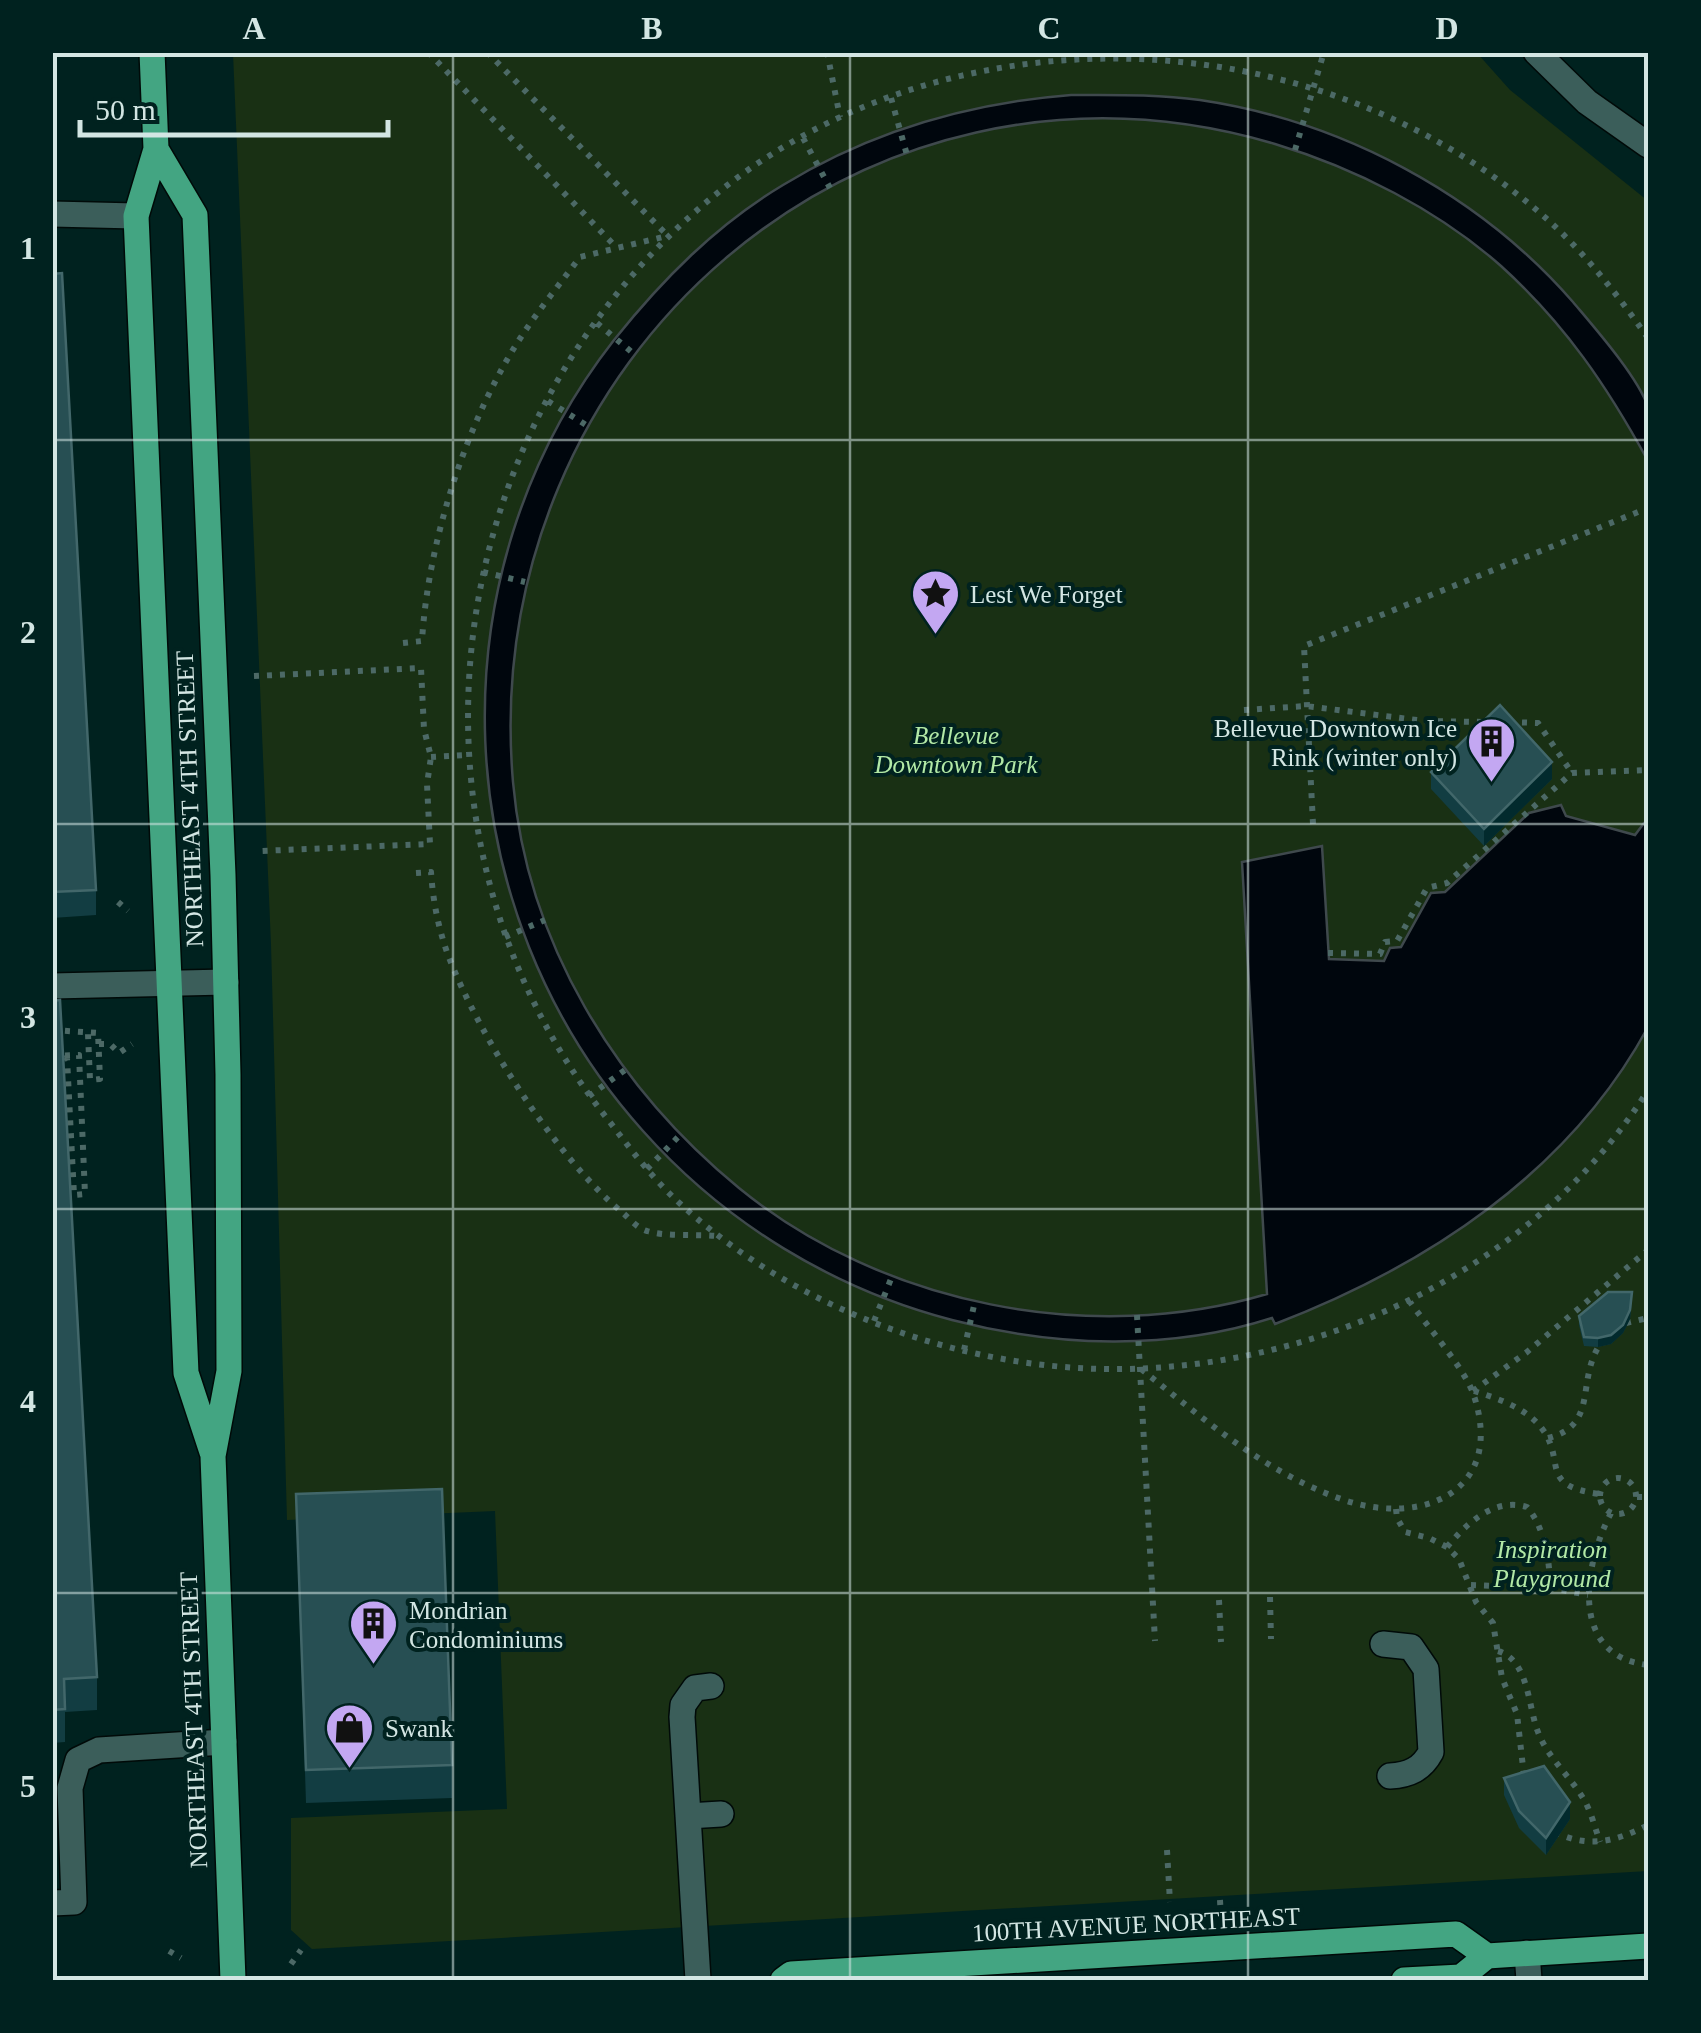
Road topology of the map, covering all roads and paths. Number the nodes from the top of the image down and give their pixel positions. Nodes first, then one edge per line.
1 (152, 52) edge
2 (428, 52) edge
3 (487, 52) edge
4 (828, 52) edge
5 (1324, 52) edge
6 (1536, 52) edge
7 (1315, 89) junction
8 (891, 98) junction
9 (840, 118) junction
10 (803, 138) junction
11 (1648, 145) edge
12 (156, 149) junction
13 (1295, 150) dead end
14 (907, 155) dead end
15 (830, 188) dead end
16 (52, 214) edge
17 (136, 216) junction
18 (668, 236) junction
19 (616, 248) junction
20 (596, 323) junction
21 (1647, 334) edge
22 (634, 354) dead end
23 (548, 401) junction
24 (586, 425) dead end
25 (1648, 508) edge
26 (483, 572) junction
27 (526, 582) dead end
28 (403, 643) dead end
29 (254, 676) dead end
30 (1306, 706) junction
31 (1244, 710) dead end
32 (467, 755) junction
33 (432, 757) junction
34 (1648, 770) edge
35 (1572, 773) junction
36 (1313, 824) dead end
37 (260, 851) dead end
38 (416, 872) dead end
39 (118, 902) dead end
40 (128, 911) dead end
41 (545, 920) dead end
42 (505, 937) junction
43 (1328, 953) dead end
44 (226, 982) junction
45 (168, 983) junction
46 (52, 986) edge
47 (52, 1030) edge
48 (88, 1034) junction
49 (99, 1044) junction
50 (132, 1044) dead end
51 (57, 1058) edge
52 (626, 1070) dead end
53 (1648, 1090) edge
54 (589, 1096) junction
55 (680, 1135) dead end
56 (647, 1168) junction
57 (717, 1236) junction
58 (1648, 1250) edge
59 (893, 1274) dead end
60 (975, 1301) dead end
61 (1410, 1302) junction
62 (1137, 1315) dead end
63 (1648, 1318) edge
64 (874, 1321) junction
65 (964, 1350) junction
66 (1140, 1368) junction
67 (1473, 1391) junction
68 (1548, 1438) junction
69 (213, 1456) junction
70 (1600, 1494) junction
71 (1637, 1497) junction
72 (1648, 1497) edge
73 (1396, 1509) junction
74 (1611, 1513) junction
75 (1447, 1547) junction
76 (1471, 1585) junction
77 (1550, 1588) junction
78 (1588, 1595) junction
79 (1270, 1597) dead end
80 (1219, 1600) dead end
81 (1271, 1639) dead end
82 (1156, 1641) dead end
83 (1220, 1642) dead end
84 (1383, 1644) dead end
85 (1498, 1651) junction
86 (1648, 1665) edge
87 (711, 1686) dead end
88 (224, 1742) junction
89 (1390, 1776) dead end
90 (1525, 1789) edge
91 (720, 1814) dead end
92 (688, 1816) junction
93 (1648, 1825) edge
94 (1545, 1826) edge
95 (1600, 1842) junction
96 (1167, 1850) dead end
97 (1170, 1902) dead end
98 (52, 1903) edge
99 (1648, 1946) edge
100 (301, 1950) dead end
101 (170, 1951) dead end
102 (1527, 1953) junction
103 (1487, 1956) junction
104 (181, 1958) dead end
105 (290, 1964) dead end
106 (233, 1980) edge
107 (698, 1980) edge
108 (783, 1980) edge
109 (1404, 1980) edge
110 (1529, 1980) edge

1 - 12 main road, NORTHEAST 4TH STREET
2 - 19 path
3 - 18 path
4 - 9 path
5 - 7 path
6 - 11 street
7 - 8 path
7 - 13 path
7 - 21 path
8 - 9 path
8 - 14 path
9 - 10 path
10 - 15 path
10 - 18 path
12 - 17 main road, NORTHEAST 4TH STREET
12 - 44 main road, NORTHEAST 4TH STREET
16 - 17 street
17 - 45 main road, NORTHEAST 4TH STREET
18 - 19 path
18 - 20 path
19 - 28 path
20 - 22 path
20 - 23 path
23 - 24 path
23 - 26 path
25 - 30 path
26 - 27 path
26 - 32 path
29 - 33 path
30 - 31 path
30 - 35 path
30 - 36 path
32 - 33 path
32 - 42 path
33 - 37 path
34 - 35 path
35 - 43 path
38 - 57 path
39 - 40 path
41 - 42 path
42 - 54 path
44 - 45 street
44 - 69 main road, NORTHEAST 4TH STREET
45 - 46 street
45 - 69 main road, NORTHEAST 4TH STREET
47 - 48 path
48 - 49 path
48 - 49 path
49 - 50 path
51 - 51 path
52 - 54 path
53 - 61 path
54 - 56 path
55 - 56 path
56 - 57 path
57 - 64 path
58 - 67 path
59 - 64 path
60 - 65 path
61 - 66 path
61 - 67 path
62 - 66 path
63 - 68 path
64 - 65 path
65 - 66 path
66 - 73 path
66 - 82 path
67 - 68 path
67 - 73 path
68 - 70 path
69 - 88 main road, NORTHEAST 4TH STREET
70 - 71 path
70 - 74 path
71 - 72 path
71 - 74 path
73 - 75 path
74 - 78 path
75 - 76 path
75 - 77 path
76 - 77 path
76 - 85 path
77 - 78 path
78 - 86 path
79 - 81 path
80 - 83 path
84 - 89 street
85 - 90 path
85 - 95 path
87 - 92 street
88 - 98 street
88 - 106 main road, NORTHEAST 4TH STREET
91 - 92 street
92 - 107 street
93 - 95 path
94 - 95 path
96 - 97 path
99 - 102 main road
100 - 105 path
101 - 104 path
102 - 103 main road
102 - 110 street
103 - 108 main road, 100TH AVENUE NORTHEAST
103 - 109 main road

